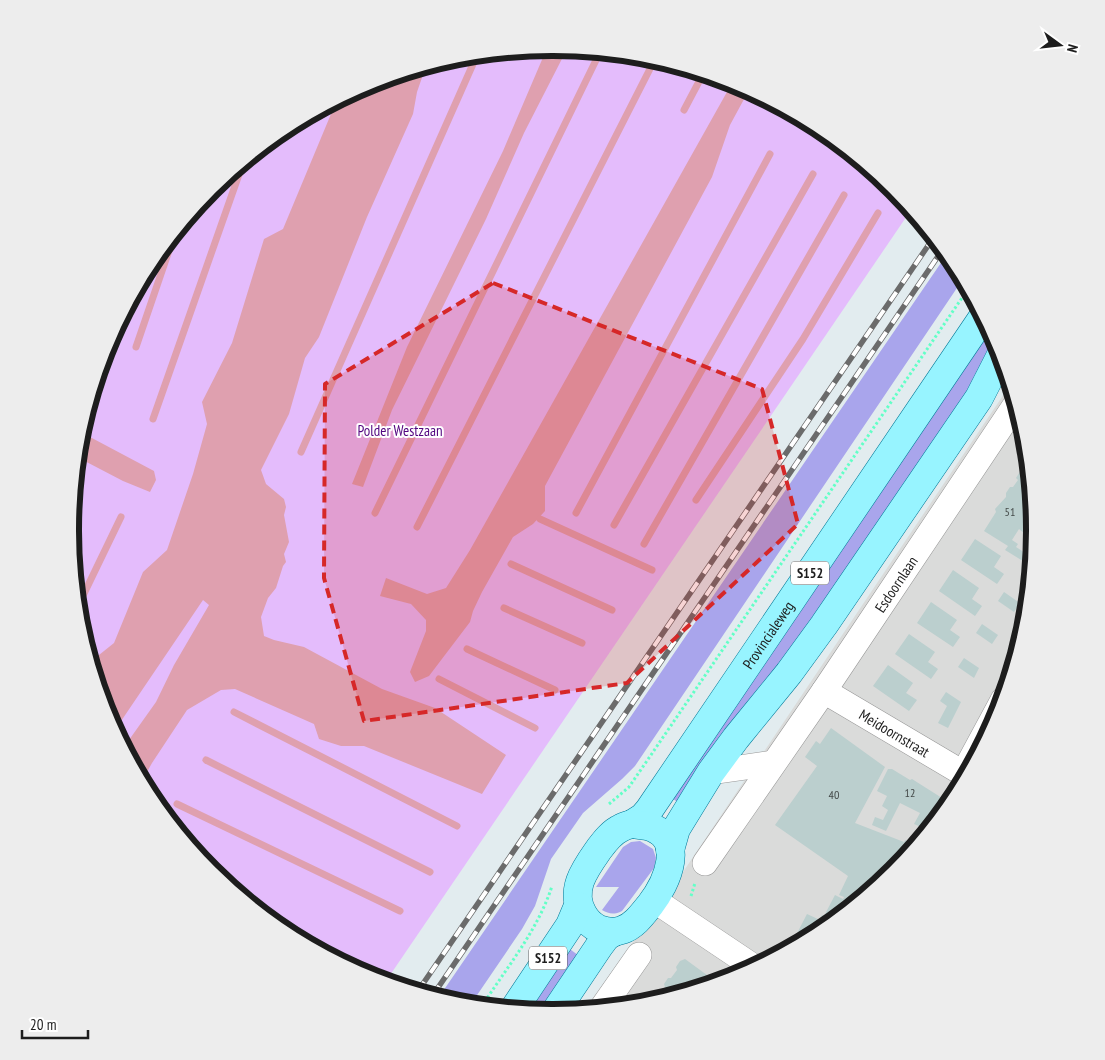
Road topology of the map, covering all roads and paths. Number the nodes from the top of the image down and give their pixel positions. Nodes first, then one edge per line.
1 (964, 295) edge
2 (979, 324) edge
3 (996, 365) edge
4 (1011, 411) edge
5 (824, 690) junction
6 (773, 763) junction
7 (711, 772) junction
8 (960, 772) edge
9 (606, 807) dead end
10 (632, 824) junction
11 (670, 850) junction
12 (705, 863) dead end
13 (552, 884) dead end
14 (654, 900) junction
15 (578, 906) junction
16 (614, 932) junction
17 (639, 955) dead end
18 (747, 962) edge
19 (486, 999) edge
20 (607, 1001) edge
21 (518, 1003) edge
22 (564, 1004) edge

1 - 9 path
2 - 10 main road, Provincialeweg / S152
3 - 7 main road, S152
4 - 5 street, Esdoornlaan
5 - 6 street, Esdoornlaan
5 - 8 street, Meidoornstraat
6 - 7 street
6 - 12 street, Esdoornlaan
7 - 11 main road, S152
10 - 11 main road
10 - 15 main road, S152
11 - 14 main road, S152
13 - 19 path
14 - 16 main road, S152
14 - 18 street
15 - 16 main road
15 - 21 main road, S152
16 - 22 main road, S152
17 - 20 street

